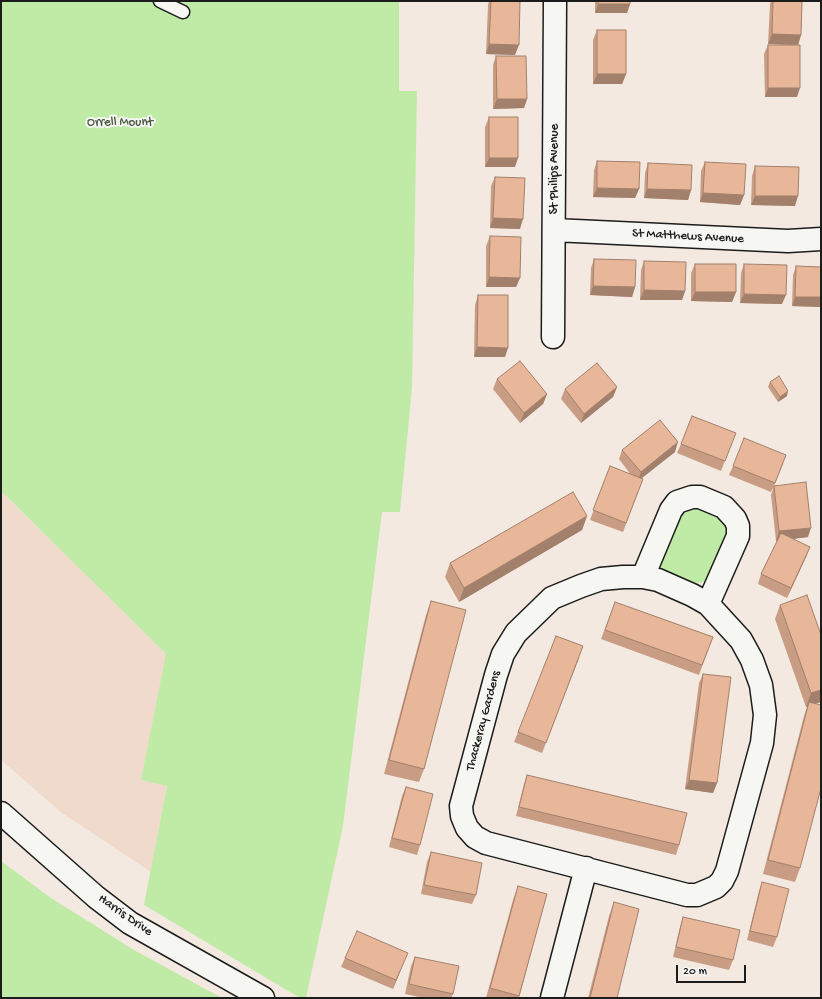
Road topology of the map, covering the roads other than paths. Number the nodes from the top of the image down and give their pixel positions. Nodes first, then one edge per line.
1 (160, 1) edge
2 (555, 1) edge
3 (183, 12) dead end
4 (554, 230) junction
5 (821, 239) edge
6 (553, 337) dead end
7 (643, 577) junction
8 (708, 604) junction
9 (1, 813) edge
10 (586, 868) junction
11 (263, 998) edge
12 (552, 998) edge

1 - 3 lane
2 - 4 street, St Philips Avenue
4 - 5 street, St Matthews Avenue
4 - 6 street, St Philips Avenue
7 - 8 street, Thackeray Gardens
7 - 8 street
7 - 10 street, Thackeray Gardens
8 - 10 street, Thackeray Gardens
9 - 11 street, Harris Drive
10 - 12 street

